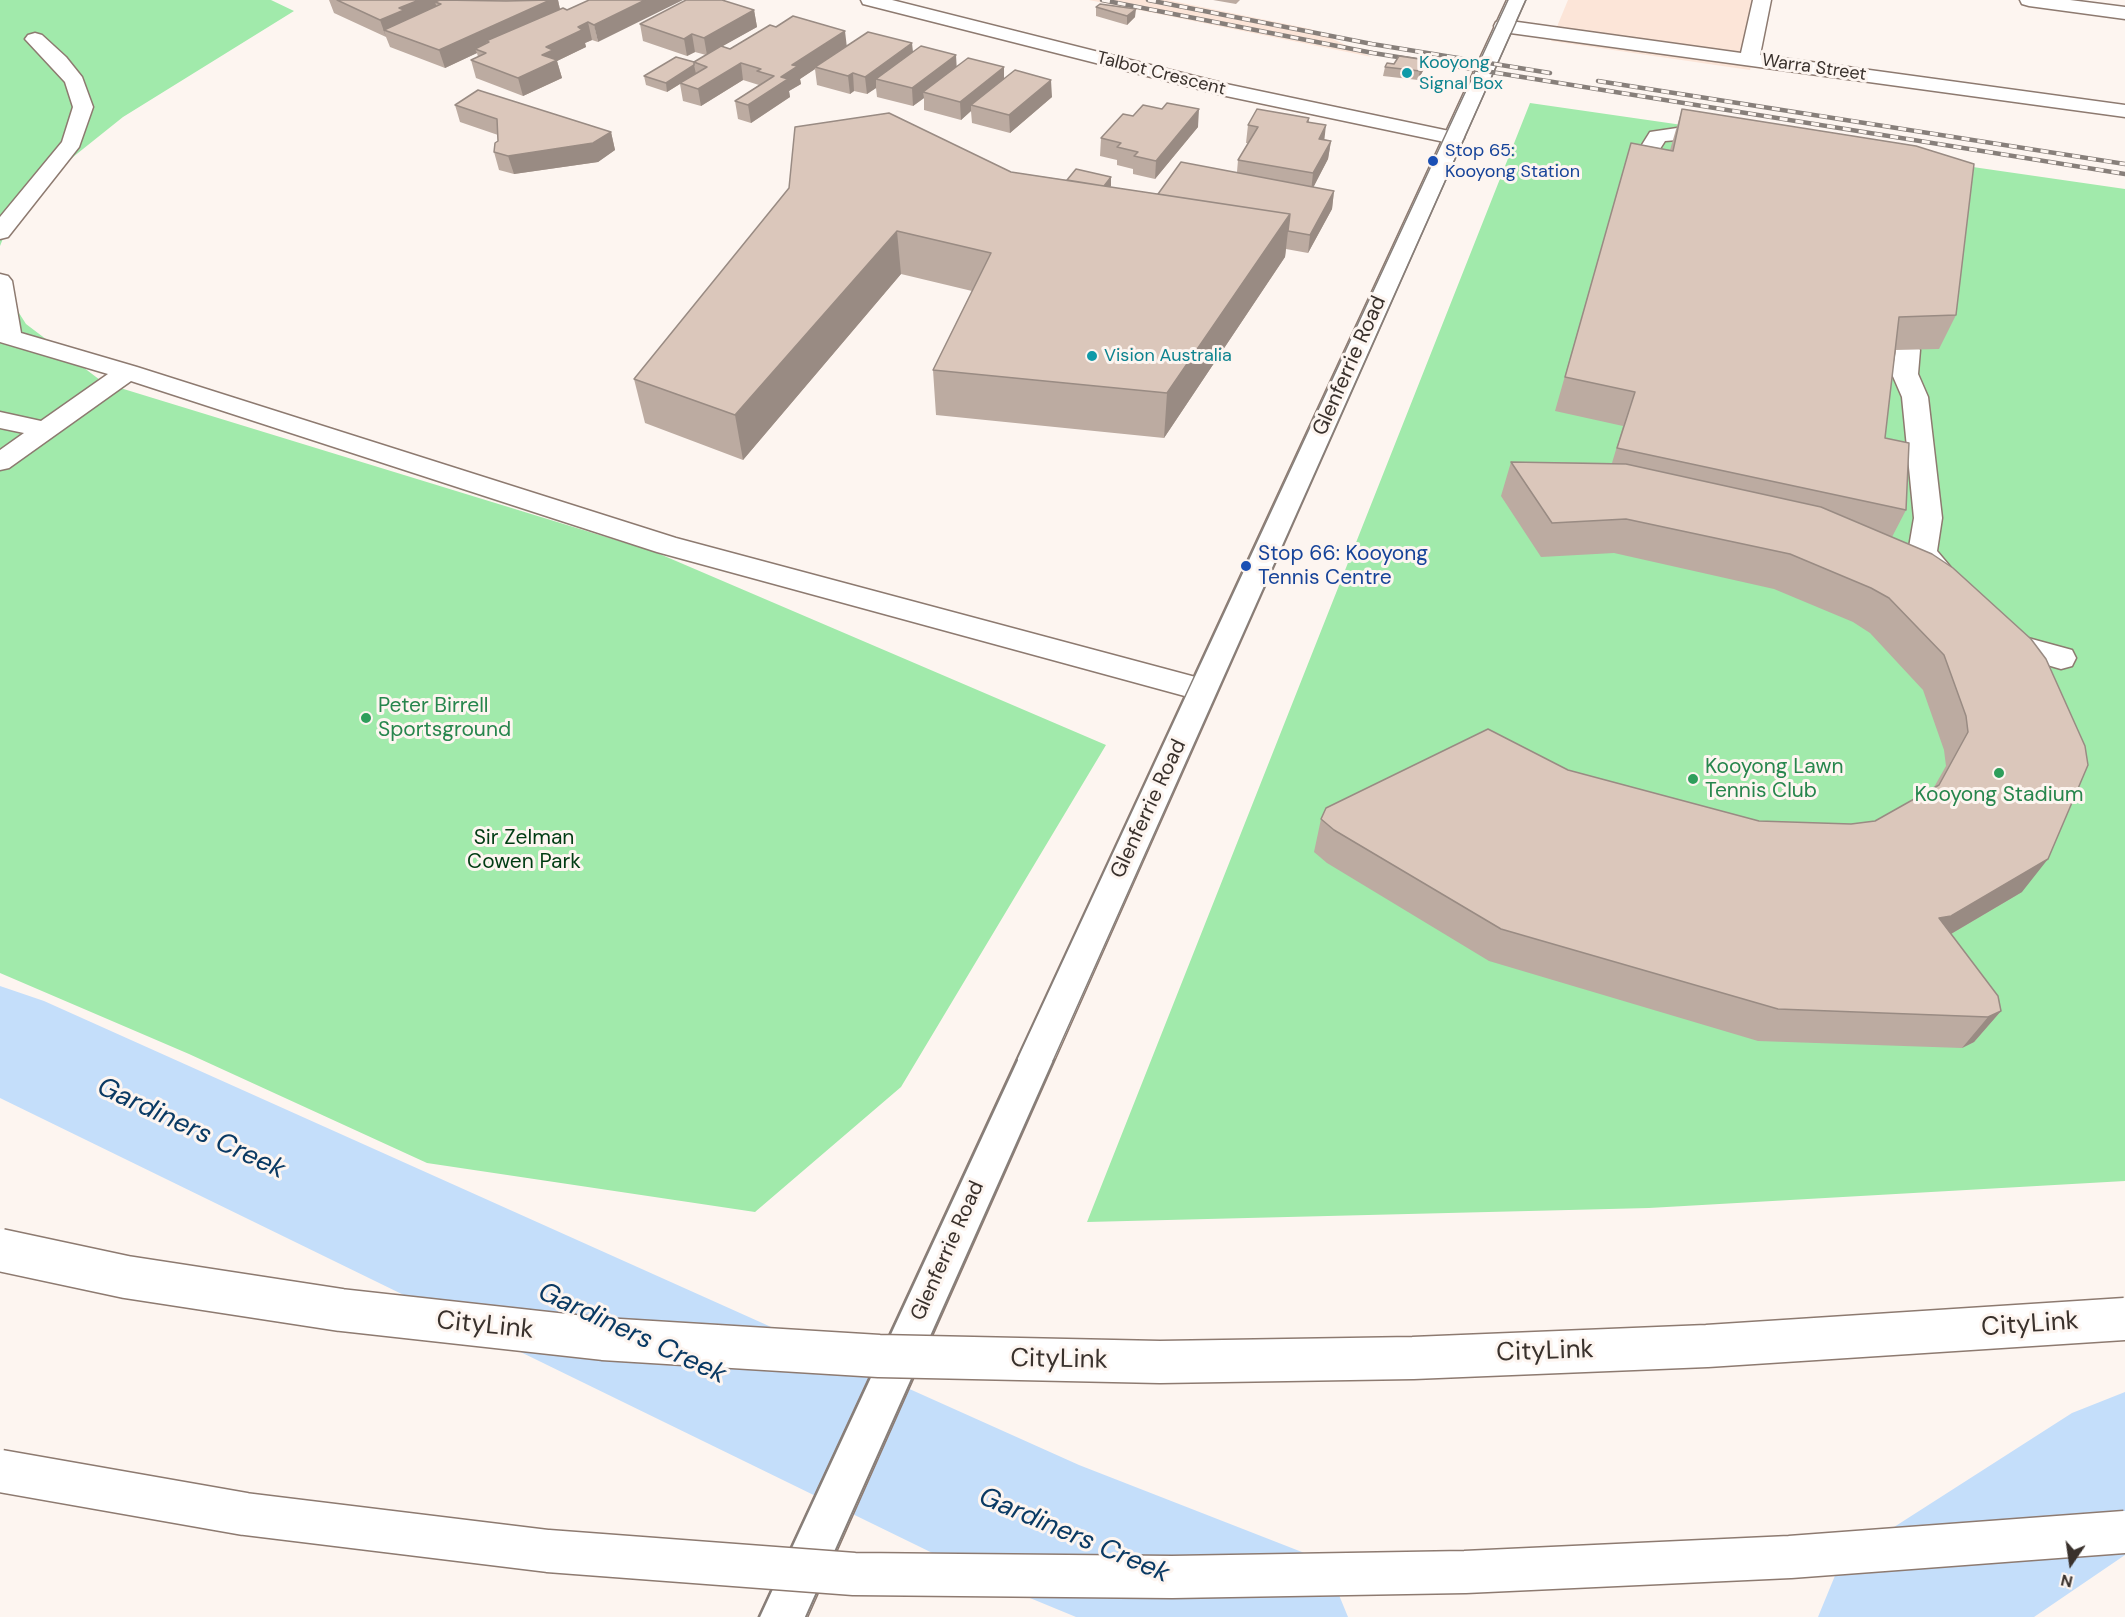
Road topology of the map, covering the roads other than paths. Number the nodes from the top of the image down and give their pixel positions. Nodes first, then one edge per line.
1 (870, 0) edge
2 (1516, 0) edge
3 (1762, 0) edge
4 (2028, 0) edge
5 (2125, 13) edge
6 (1503, 26) junction
7 (35, 39) dead end
8 (1749, 59) junction
9 (2125, 111) edge
10 (1454, 138) junction
11 (1734, 144) edge
12 (1652, 148) edge
13 (0, 232) edge
14 (0, 281) edge
15 (1908, 350) edge
16 (128, 372) junction
17 (0, 420) edge
18 (46, 430) junction
19 (0, 462) edge
20 (2061, 657) dead end
21 (1203, 690) junction
22 (0, 1250) edge
23 (2125, 1319) edge
24 (0, 1471) edge
25 (2125, 1532) edge
26 (787, 1607) edge

1 - 10 main road, Talbot Crescent
2 - 6 main road, Glenferrie Road
3 - 8 main road
4 - 5 main road
6 - 8 main road, Warra Street
6 - 10 main road, Glenferrie Road
7 - 13 main road
8 - 9 main road, Warra Street
10 - 21 main road, Glenferrie Road
11 - 12 main road
14 - 16 main road
15 - 20 main road
16 - 18 main road
16 - 21 main road
17 - 18 main road
18 - 19 main road
21 - 26 main road, Glenferrie Road, bridge
22 - 23 main road, CityLink, bridge
24 - 25 main road, bridge

